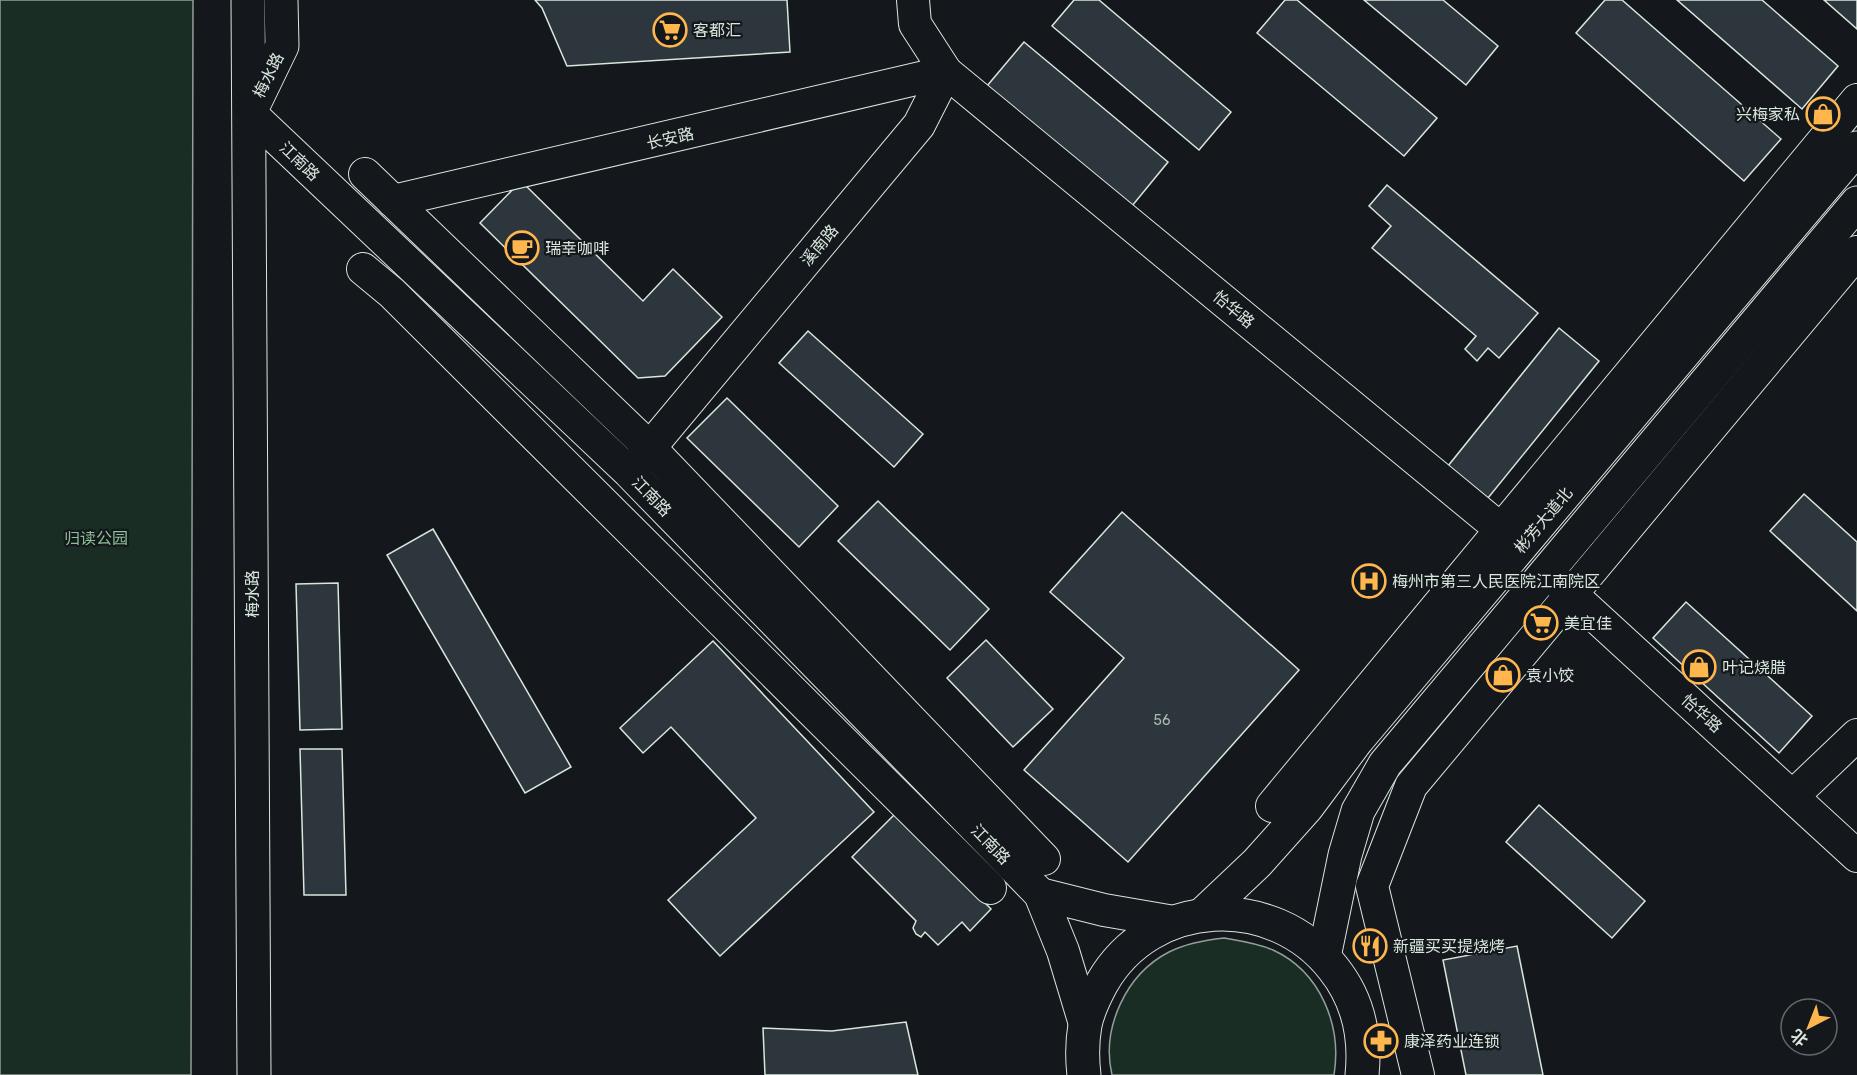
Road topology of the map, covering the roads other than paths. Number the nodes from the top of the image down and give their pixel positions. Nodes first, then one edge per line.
1 (248, 0) edge
2 (281, 0) edge
3 (913, 0) edge
4 (946, 72) junction
5 (1857, 100) edge
6 (250, 113) junction
7 (1857, 148) edge
8 (365, 174) dead end
9 (393, 201) junction
10 (1857, 203) edge
11 (1857, 252) edge
12 (363, 269) dead end
13 (650, 448) junction
14 (629, 472) junction
15 (1511, 538) junction
16 (1546, 572) junction
17 (1572, 594) junction
18 (1857, 735) edge
19 (1793, 796) junction
20 (1272, 806) dead end
21 (1857, 856) edge
22 (1044, 859) dead end
23 (990, 888) dead end
24 (1040, 894) junction
25 (1188, 918) junction
26 (1324, 957) junction
27 (1085, 1024) junction
28 (254, 1075) edge
29 (1084, 1075) edge
30 (1362, 1075) edge
31 (1418, 1075) edge

1 - 6 main road, 梅水路
2 - 6 main road, 梅水路
3 - 4 street
4 - 9 street, 长安路
4 - 13 street, 溪南路
4 - 15 street, 怡华路
5 - 15 street
6 - 14 street, 江南路
6 - 28 main road, 梅水路
7 - 15 main road, 彬芳大道北
8 - 9 street
9 - 13 street
10 - 16 main road
11 - 17 street
12 - 23 street
13 - 14 street, 溪南路
13 - 22 street
14 - 24 street, 江南路
15 - 20 street
15 - 25 main road, 彬芳大道北
16 - 17 street, 怡华路
16 - 26 main road
17 - 19 street, 怡华路
17 - 31 street
18 - 19 street
19 - 21 street, 怡华路
24 - 25 street
24 - 27 street, 江南路
25 - 26 main road
25 - 27 main road
26 - 30 main road
27 - 29 main road

